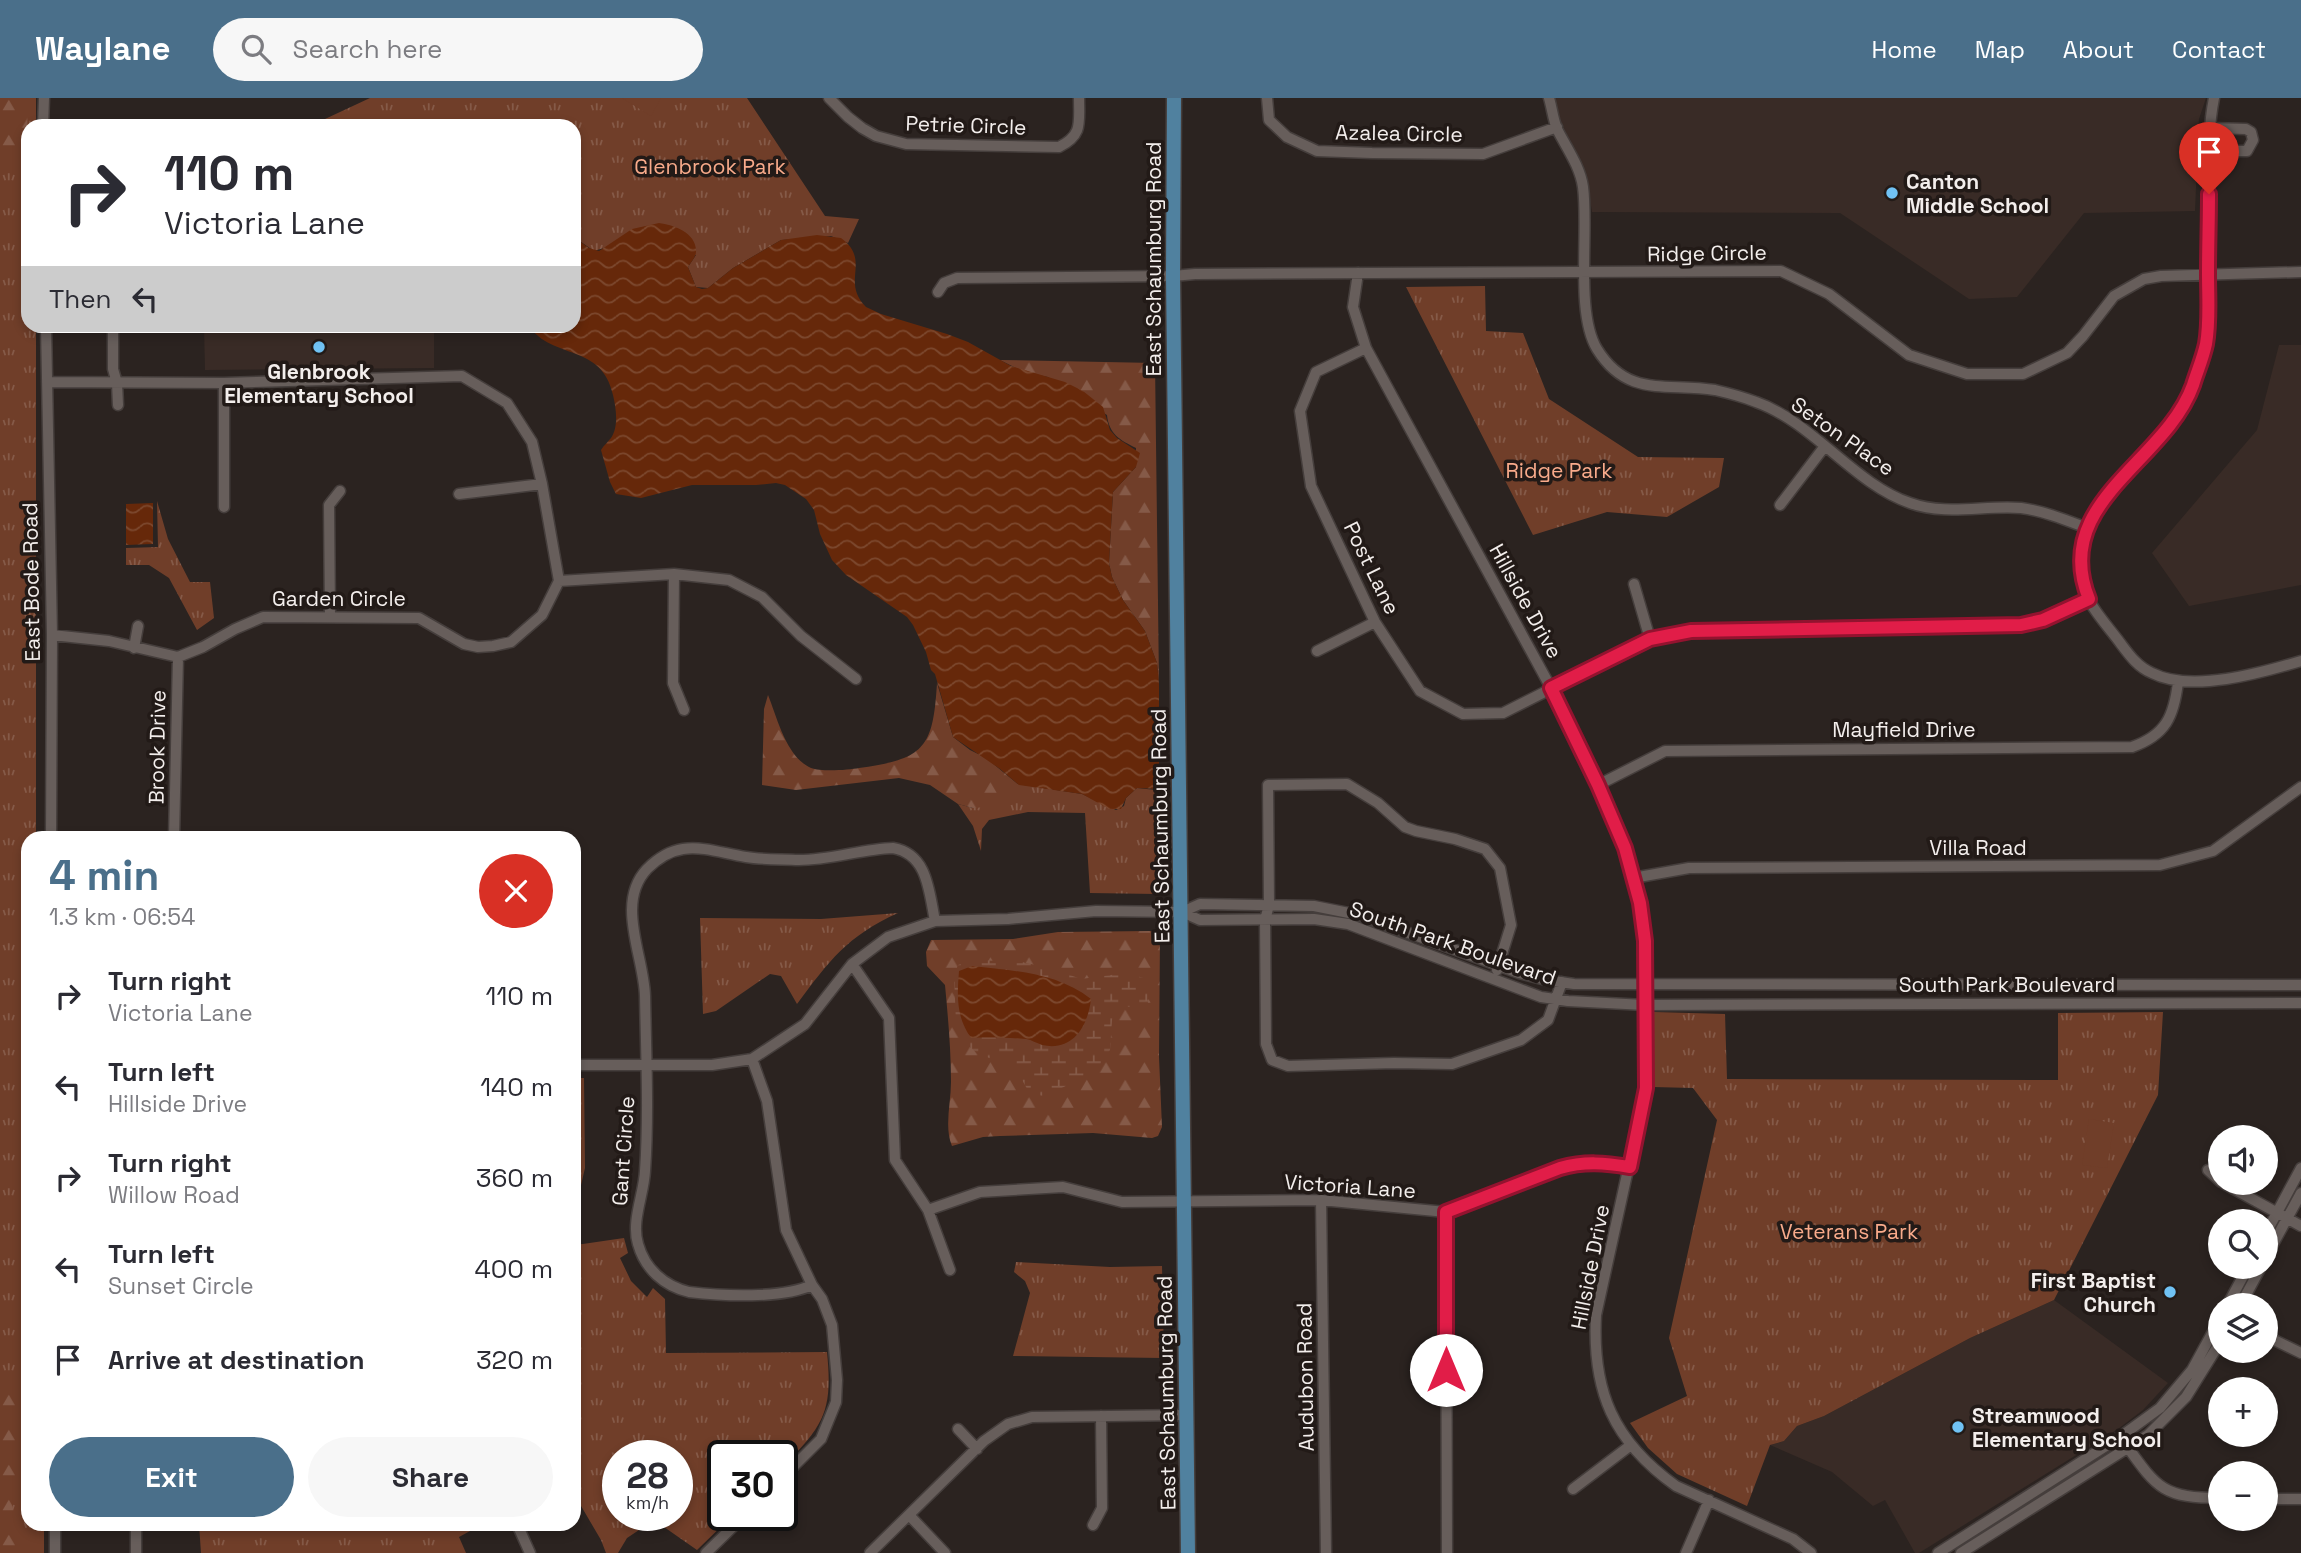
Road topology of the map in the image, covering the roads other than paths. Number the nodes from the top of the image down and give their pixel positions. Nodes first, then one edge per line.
1 (44, 98) edge
2 (829, 98) edge
3 (1079, 98) edge
4 (1174, 98) edge
5 (1267, 98) edge
6 (1549, 98) edge
7 (2214, 98) edge
8 (43, 119) edge
9 (1557, 127) junction
10 (2210, 128) junction
11 (1072, 141) junction
12 (1083, 149) dead end
13 (2209, 151) junction
14 (2301, 272) edge
15 (1358, 273) junction
16 (1586, 273) junction
17 (2208, 274) junction
18 (1173, 276) junction
19 (938, 292) dead end
20 (46, 333) edge
21 (113, 333) edge
22 (1366, 348) junction
23 (47, 382) junction
24 (117, 383) junction
25 (224, 383) junction
26 (118, 405) dead end
27 (1825, 446) junction
28 (542, 484) junction
29 (340, 491) dead end
30 (459, 494) dead end
31 (1780, 505) dead end
32 (224, 507) dead end
33 (2087, 528) junction
34 (674, 574) junction
35 (559, 581) junction
36 (1634, 584) dead end
37 (2089, 599) junction
38 (330, 616) junction
39 (1375, 622) junction
40 (138, 626) dead end
41 (52, 635) junction
42 (1650, 639) junction
43 (134, 648) junction
44 (1317, 651) dead end
45 (178, 657) junction
46 (2301, 661) edge
47 (856, 679) dead end
48 (2178, 682) junction
49 (1551, 688) junction
50 (684, 710) dead end
51 (1598, 785) junction
52 (2301, 787) edge
53 (51, 831) edge
54 (174, 831) edge
55 (639, 858) dead end
56 (649, 868) junction
57 (1633, 878) junction
58 (1269, 905) junction
59 (1182, 912) junction
60 (1265, 920) junction
61 (935, 921) junction
62 (852, 964) junction
63 (1499, 965) junction
64 (1494, 979) junction
65 (1562, 982) junction
66 (1645, 985) junction
67 (2088, 985) junction
68 (2301, 985) edge
69 (1557, 1000) junction
70 (2088, 1003) junction
71 (2301, 1003) edge
72 (1645, 1005) junction
73 (752, 1059) junction
74 (647, 1064) junction
75 (581, 1065) edge
76 (1630, 1167) junction
77 (2301, 1168) edge
78 (2301, 1193) edge
79 (2245, 1195) edge
80 (1321, 1200) junction
81 (1185, 1203) junction
82 (928, 1210) junction
83 (1446, 1212) junction
84 (2282, 1216) junction
85 (2278, 1220) edge
86 (2278, 1226) edge
87 (2301, 1226) edge
88 (950, 1270) dead end
89 (812, 1285) junction
90 (2208, 1341) edge
91 (2278, 1342) edge
92 (2301, 1353) edge
93 (2208, 1362) edge
94 (1187, 1415) junction
95 (1101, 1416) junction
96 (958, 1429) dead end
97 (2120, 1437) junction
98 (1631, 1445) junction
99 (2128, 1448) junction
100 (976, 1449) junction
101 (798, 1462) edge
102 (1573, 1489) dead end
103 (2208, 1498) edge
104 (2278, 1499) edge
105 (2301, 1499) edge
106 (1709, 1500) junction
107 (909, 1515) junction
108 (1093, 1524) dead end
109 (55, 1531) edge
110 (136, 1531) edge
111 (520, 1531) edge
112 (729, 1531) edge
113 (1964, 1549) edge
114 (55, 1553) edge
115 (136, 1553) edge
116 (530, 1553) edge
117 (706, 1553) edge
118 (870, 1553) edge
119 (945, 1553) edge
120 (1188, 1553) edge
121 (1326, 1553) edge
122 (1447, 1553) edge
123 (1686, 1553) edge
124 (1811, 1553) edge
125 (1938, 1553) edge

1 - 8 street
2 - 11 street, Petrie Circle
3 - 11 street
4 - 18 main road, East Schaumburg Road
5 - 9 street, Azalea Circle
6 - 9 street, Seton Place
7 - 10 street
9 - 16 street, Seton Place
10 - 13 street
10 - 13 street
11 - 12 street
13 - 17 street
14 - 17 street, Ridge Circle
15 - 16 street, Ridge Circle
15 - 18 street, Ridge Circle
15 - 22 street, Hillside Drive
16 - 17 street, Ridge Circle
16 - 27 street, Seton Place
17 - 33 street
18 - 19 street, Ridge Circle
18 - 59 main road, East Schaumburg Road
20 - 23 street, East Bode Road
21 - 24 street
22 - 39 street, Post Lane
22 - 49 street, Hillside Drive
23 - 24 street
23 - 41 street, East Bode Road
24 - 25 street
24 - 26 street
25 - 28 street
25 - 32 street
27 - 31 street
27 - 33 street, Seton Place
28 - 30 street
28 - 35 street
29 - 38 street
33 - 37 street
34 - 35 street
34 - 47 street
34 - 50 street
35 - 38 street, Garden Circle
36 - 42 street
37 - 42 street, Post Lane
37 - 48 street
38 - 45 street, Garden Circle
39 - 44 street
39 - 49 street, Post Lane
40 - 43 street
41 - 43 street
41 - 53 street, East Bode Road
42 - 49 street, Post Lane
43 - 45 street
45 - 54 street, Brook Drive
46 - 48 street
48 - 51 street, Mayfield Drive
49 - 51 street, Hillside Drive
51 - 57 street, Hillside Drive
52 - 57 street, Villa Road
55 - 56 street
56 - 61 street
56 - 74 street, Gant Circle
57 - 66 street, Hillside Drive
58 - 59 street, South Park Boulevard
58 - 60 street
58 - 63 street, South Park Boulevard
58 - 63 street
59 - 60 street, South Park Boulevard
59 - 61 street
59 - 81 main road, East Schaumburg Road
60 - 64 street, South Park Boulevard
60 - 69 street
61 - 62 street
62 - 73 street
62 - 82 street
63 - 64 street
63 - 65 street, South Park Boulevard
64 - 69 street, South Park Boulevard
65 - 66 street, South Park Boulevard
65 - 69 street
66 - 67 street, South Park Boulevard
66 - 72 street, Hillside Drive
67 - 68 street, South Park Boulevard
67 - 70 street
69 - 72 street, South Park Boulevard
70 - 71 street, South Park Boulevard
70 - 72 street, South Park Boulevard
72 - 76 street, Hillside Drive
73 - 74 street
73 - 89 street
74 - 75 street
74 - 89 street, Gant Circle
76 - 83 street, Victoria Lane
76 - 98 street, Hillside Drive
77 - 84 street
78 - 84 street
79 - 84 street
80 - 81 street, Victoria Lane
80 - 83 street, Victoria Lane
80 - 121 street, Audubon Road
81 - 82 street, Victoria Lane
81 - 94 main road, East Schaumburg Road
82 - 88 street
83 - 122 street
84 - 85 street
84 - 86 street
84 - 87 street
89 - 101 street
90 - 97 street
91 - 92 street
93 - 99 street
94 - 95 street
94 - 120 main road, East Schaumburg Road
95 - 100 street
95 - 108 street
96 - 100 street
97 - 99 street
97 - 113 street
98 - 102 street
98 - 106 street, Hillside Drive
99 - 103 street
99 - 113 street
100 - 107 street
104 - 105 street
106 - 123 street
106 - 124 street, Hillside Drive
107 - 118 street
107 - 119 street
109 - 114 street
110 - 115 street
111 - 116 street
112 - 117 street
113 - 125 street

